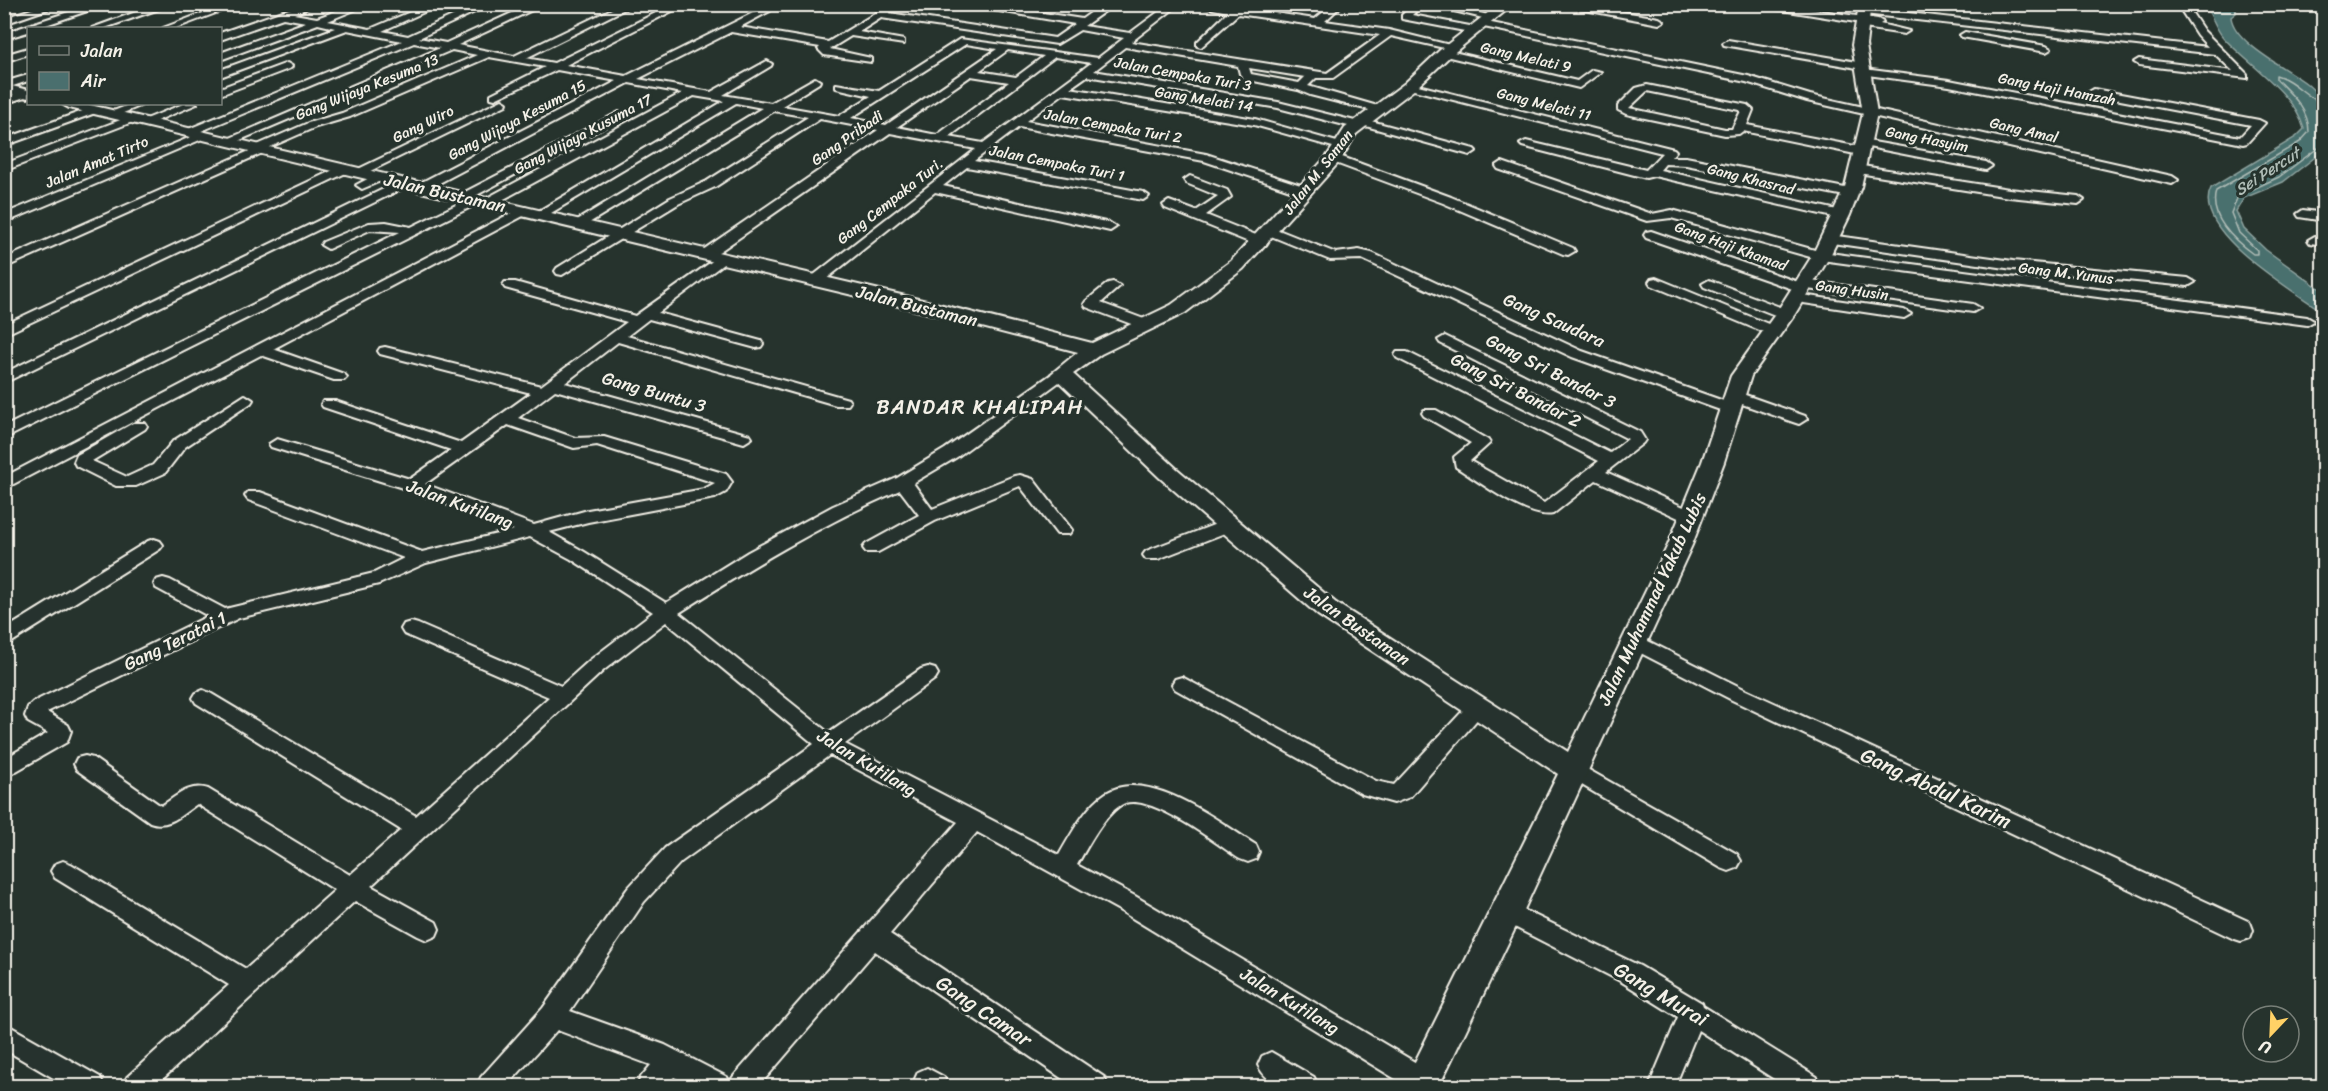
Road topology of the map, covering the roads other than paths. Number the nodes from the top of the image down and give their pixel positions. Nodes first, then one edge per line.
1 (58, 4) edge
2 (168, 4) edge
3 (313, 4) edge
4 (365, 4) edge
5 (438, 4) edge
6 (488, 4) edge
7 (541, 4) edge
8 (631, 4) edge
9 (682, 4) edge
10 (741, 4) edge
11 (898, 4) edge
12 (962, 4) edge
13 (1103, 4) edge
14 (1176, 4) edge
15 (1191, 4) edge
16 (1268, 4) edge
17 (1339, 4) edge
18 (1419, 4) edge
19 (1429, 4) edge
20 (1508, 4) edge
21 (1557, 4) edge
22 (1748, 4) edge
23 (2181, 4) edge
24 (100, 5) edge
25 (237, 9) edge
26 (1235, 11) junction
27 (1257, 14) junction
28 (1862, 14) edge
29 (284, 15) junction
30 (880, 15) junction
31 (2001, 17) dead end
32 (4, 21) edge
33 (1659, 21) dead end
34 (319, 22) junction
35 (742, 23) junction
36 (1316, 23) junction
37 (1483, 23) junction
38 (1084, 26) junction
39 (35, 27) edge
40 (100, 27) edge
41 (172, 27) edge
42 (201, 27) edge
43 (346, 27) junction
44 (730, 29) junction
45 (27, 30) edge
46 (1934, 30) dead end
47 (1904, 31) dead end
48 (371, 32) junction
49 (790, 32) junction
50 (849, 33) junction
51 (1389, 33) junction
52 (1956, 34) dead end
53 (4, 36) edge
54 (222, 36) edge
55 (780, 37) junction
56 (1134, 37) junction
57 (411, 40) junction
58 (838, 40) junction
59 (900, 42) dead end
60 (1728, 43) dead end
61 (1124, 44) junction
62 (1201, 44) dead end
63 (828, 45) junction
64 (449, 47) junction
65 (1006, 47) junction
66 (2046, 49) dead end
67 (1449, 50) junction
68 (27, 51) edge
69 (2218, 51) junction
70 (487, 54) junction
71 (1052, 55) junction
72 (222, 56) edge
73 (4, 59) edge
74 (515, 59) junction
75 (867, 60) dead end
76 (1100, 62) junction
77 (2139, 62) dead end
78 (1243, 63) junction
79 (767, 64) dead end
80 (288, 66) dead end
81 (554, 66) junction
82 (1864, 69) junction
83 (968, 72) junction
84 (1084, 72) junction
85 (1596, 72) dead end
86 (222, 73) edge
87 (1313, 75) junction
88 (27, 78) edge
89 (627, 80) junction
90 (1016, 80) junction
91 (815, 81) dead end
92 (840, 86) dead end
93 (1410, 86) junction
94 (4, 87) edge
95 (1301, 87) junction
96 (1060, 90) junction
97 (222, 91) edge
98 (692, 92) junction
99 (2094, 92) dead end
100 (27, 94) edge
101 (879, 94) junction
102 (713, 96) junction
103 (734, 100) junction
104 (4, 101) edge
105 (178, 105) edge
106 (2163, 105) junction
107 (772, 107) junction
108 (1377, 109) junction
109 (108, 110) edge
110 (1688, 110) junction
111 (1870, 110) junction
112 (619, 115) dead end
113 (818, 116) junction
114 (841, 120) junction
115 (437, 122) dead end
116 (1016, 123) junction
117 (2154, 123) junction
118 (1355, 125) junction
119 (1740, 127) junction
120 (886, 128) junction
121 (196, 133) junction
122 (940, 138) junction
123 (229, 141) junction
124 (4, 143) edge
125 (1526, 144) dead end
126 (1407, 146) dead end
127 (985, 147) junction
128 (261, 149) junction
129 (1470, 151) dead end
130 (1337, 152) junction
131 (1665, 155) junction
132 (965, 163) junction
133 (1502, 166) dead end
134 (1986, 166) dead end
135 (4, 168) edge
136 (1653, 172) junction
137 (1789, 173) dead end
138 (357, 174) junction
139 (1854, 176) junction
140 (1190, 180) dead end
141 (2172, 180) dead end
142 (413, 185) junction
143 (933, 188) junction
144 (1306, 191) junction
145 (1143, 196) dead end
146 (476, 200) junction
147 (2078, 200) dead end
148 (1169, 205) dead end
149 (532, 213) junction
150 (2303, 214) dead end
151 (1197, 216) junction
152 (2324, 217) edge
153 (4, 219) edge
154 (579, 225) junction
155 (1110, 227) dead end
156 (413, 231) junction
157 (620, 234) junction
158 (1651, 235) dead end
159 (1266, 236) junction
160 (328, 245) dead end
161 (1826, 248) junction
162 (1568, 251) dead end
163 (713, 257) junction
164 (4, 264) edge
165 (562, 271) dead end
166 (815, 281) junction
167 (1656, 282) dead end
168 (2188, 282) dead end
169 (1709, 284) dead end
170 (510, 285) dead end
171 (1113, 286) dead end
172 (1792, 303) junction
173 (1973, 308) dead end
174 (1904, 314) dead end
175 (642, 318) junction
176 (2307, 321) dead end
177 (1147, 325) junction
178 (4, 332) edge
179 (616, 337) junction
180 (1445, 340) dead end
181 (756, 344) dead end
182 (259, 349) junction
183 (1094, 350) junction
184 (385, 351) dead end
185 (1402, 355) dead end
186 (1061, 374) junction
187 (339, 378) dead end
188 (4, 379) edge
189 (548, 388) junction
190 (167, 398) junction
191 (245, 400) dead end
192 (842, 402) dead end
193 (1731, 402) junction
194 (329, 404) dead end
195 (1430, 413) dead end
196 (506, 419) junction
197 (1799, 419) dead end
198 (4, 434) edge
199 (744, 438) dead end
200 (277, 444) dead end
201 (463, 449) junction
202 (1612, 461) junction
203 (1596, 474) junction
204 (6, 482) edge
205 (903, 482) junction
206 (412, 485) junction
207 (254, 496) dead end
208 (929, 517) junction
209 (1691, 517) junction
210 (1228, 525) junction
211 (1063, 530) dead end
212 (533, 531) junction
213 (154, 545) dead end
214 (872, 548) dead end
215 (1152, 555) dead end
216 (421, 558) junction
217 (163, 584) dead end
218 (666, 612) junction
219 (225, 617) junction
220 (411, 629) dead end
221 (4, 640) edge
222 (1634, 641) junction
223 (928, 674) dead end
224 (1182, 684) dead end
225 (563, 695) junction
226 (203, 698) dead end
227 (1478, 707) junction
228 (827, 743) junction
229 (85, 764) dead end
230 (1574, 769) junction
231 (4, 770) edge
232 (974, 820) junction
233 (418, 827) junction
234 (1248, 852) dead end
235 (1729, 861) dead end
236 (1063, 868) junction
237 (63, 871) dead end
238 (351, 888) junction
239 (1507, 912) junction
240 (428, 929) dead end
241 (2241, 930) dead end
242 (873, 936) junction
243 (247, 983) junction
244 (1693, 1011) junction
245 (552, 1016) junction
246 (4, 1035) edge
247 (670, 1062) junction
248 (1271, 1065) dead end
249 (1425, 1085) edge
250 (91, 1086) edge
251 (136, 1086) edge
252 (490, 1086) edge
253 (650, 1086) edge
254 (718, 1086) edge
255 (742, 1086) edge
256 (1095, 1086) edge
257 (1305, 1086) edge
258 (1662, 1086) edge
259 (1808, 1086) edge

1 - 32 street
2 - 40 street
3 - 29 street
4 - 34 street
5 - 48 street
6 - 57 street, Jalan Amat Tirto
7 - 64 street
8 - 74 street
9 - 81 street, Gang Wiro
10 - 35 street, Gang Wijaya Kesuma 15
11 - 30 street
12 - 38 street
13 - 38 street
14 - 56 street, Gang Cempaka Turi.
15 - 26 street
16 - 27 street
17 - 36 street
18 - 37 street
19 - 37 street
20 - 37 main road, Jalan M. Saman
21 - 33 street
22 - 28 street
23 - 69 street
24 - 39 street
25 - 41 street
25 - 42 street
26 - 27 street
26 - 62 street
27 - 36 street
28 - 31 street
28 - 46 street
28 - 47 street
28 - 69 street
28 - 82 main road, Jalan Muhammad Yakub Lubis
29 - 34 street
29 - 54 street
30 - 38 street
30 - 50 street
34 - 43 street
34 - 72 street
35 - 44 street, Gang Wijaya Kesuma 15
35 - 49 street
36 - 51 street
37 - 67 main road, Jalan M. Saman
37 - 111 street, Gang Amal
38 - 56 street
43 - 48 street
43 - 86 street
44 - 55 street
44 - 89 street, Gang Wijaya Kesuma 15
45 - 53 street
48 - 57 street
49 - 55 street
49 - 58 street
50 - 58 street
50 - 59 street
51 - 67 street
51 - 87 street
52 - 66 street
55 - 63 street
56 - 61 street, Gang Cempaka Turi.
57 - 64 street
57 - 121 street, Jalan Amat Tirto
58 - 63 street
60 - 82 street, Gang Haji Hamzah
61 - 76 street, Gang Cempaka Turi.
61 - 78 street
63 - 75 street
64 - 70 street
64 - 123 street
65 - 71 street
65 - 83 street, Gang Pribadi
65 - 101 street
67 - 85 street, Gang Melati 9
67 - 93 main road, Jalan M. Saman
68 - 73 street
69 - 77 street
70 - 74 street
70 - 128 street, Gang Wijaya Kesuma 13
71 - 76 street
71 - 90 street
74 - 81 street
76 - 84 street, Gang Cempaka Turi.
78 - 87 street
78 - 95 street
79 - 102 street
80 - 97 street
81 - 89 street
81 - 138 street, Gang Wiro
82 - 111 main road, Jalan Muhammad Yakub Lubis
82 - 117 street, Gang Haji Hamzah
83 - 90 street
83 - 120 street, Gang Pribadi
84 - 96 street, Gang Cempaka Turi.
84 - 118 street, Jalan Cempaka Turi 3
87 - 95 street
88 - 94 street
89 - 98 street
89 - 142 street, Gang Wijaya Kesuma 15
90 - 122 street
91 - 107 street
92 - 101 street
93 - 108 main road, Jalan M. Saman
93 - 131 street, Gang Melati 11
94 - 100 main road
95 - 108 street
96 - 116 street, Gang Cempaka Turi.
96 - 130 street, Gang Melati 14
98 - 102 street
98 - 146 street, Gang Wijaya Kusuma 17
99 - 106 street
100 - 104 street
101 - 114 street
102 - 103 street
103 - 107 street
103 - 149 street
105 - 109 street
106 - 117 street
106 - 117 street, Gang Haji Hamzah
107 - 113 street
107 - 154 street
108 - 118 main road, Jalan M. Saman
109 - 121 main road, Jalan Bustaman
109 - 124 street
109 - 135 street
110 - 110 street
110 - 119 street
110 - 119 street
111 - 139 main road, Jalan Muhammad Yakub Lubis
111 - 141 street, Gang Amal
112 - 146 street
113 - 114 street
113 - 157 street
114 - 120 street
115 - 138 street
116 - 127 street, Gang Cempaka Turi.
116 - 144 street, Jalan Cempaka Turi 2
118 - 126 street
118 - 129 street
118 - 130 main road, Jalan M. Saman
119 - 139 street
120 - 122 street
120 - 163 street, Gang Pribadi
121 - 123 main road, Jalan Bustaman
121 - 153 street, Jalan Amat Tirto
122 - 127 street
123 - 128 main road, Jalan Bustaman
125 - 136 street, Gang Khasrad
127 - 132 street, Gang Cempaka Turi.
128 - 138 main road, Jalan Bustaman
128 - 164 street, Gang Wijaya Kesuma 13
130 - 144 main road, Jalan M. Saman
130 - 162 street, Gang Melati 14
131 - 136 street
131 - 139 street, Gang Melati 11
132 - 143 street, Gang Cempaka Turi.
132 - 145 street, Jalan Cempaka Turi 1
133 - 161 street
134 - 139 street, Gang Hasyim
136 - 139 street, Gang Khasrad
137 - 139 street
138 - 142 main road, Jalan Bustaman
138 - 178 street
139 - 147 street
139 - 161 main road, Jalan Muhammad Yakub Lubis
140 - 151 street
142 - 146 main road, Jalan Bustaman
142 - 188 street, Gang Wijaya Kesuma 15
143 - 155 street
143 - 166 street, Gang Cempaka Turi.
144 - 159 main road, Jalan M. Saman
146 - 149 main road, Jalan Bustaman
146 - 156 street
148 - 151 street
149 - 154 main road, Jalan Bustaman
149 - 182 street
150 - 152 street
151 - 159 street
154 - 157 main road, Jalan Bustaman
156 - 160 street
156 - 198 street
157 - 163 main road, Jalan Bustaman
157 - 165 street
158 - 172 street, Gang Haji Khamad
159 - 177 main road, Jalan M. Saman
159 - 193 street, Gang Saudara
161 - 168 street
161 - 172 main road, Jalan Muhammad Yakub Lubis
161 - 176 street, Gang M. Yunus
163 - 166 main road, Jalan Bustaman
163 - 175 street, Gang Pribadi
166 - 183 main road, Jalan Bustaman
167 - 172 street
169 - 172 street
170 - 175 street
171 - 177 street
172 - 173 street
172 - 174 street, Gang Husin
172 - 193 main road, Jalan Muhammad Yakub Lubis
175 - 179 street, Gang Pribadi
175 - 181 street
177 - 183 main road, Jalan M. Saman
179 - 189 street, Gang Pribadi
179 - 192 street
180 - 202 street, Gang Sri Bandar 3
182 - 187 street
182 - 190 street
183 - 186 main road
184 - 189 street, Gang Buntu 3
185 - 202 street, Gang Sri Bandar 2
186 - 205 street
186 - 210 main road, Jalan Bustaman
189 - 196 street, Gang Pribadi
189 - 199 street, Gang Buntu 3
190 - 191 street
190 - 204 street
193 - 197 street, Gang Saudara
193 - 209 main road, Jalan Muhammad Yakub Lubis
194 - 201 street
195 - 203 street
196 - 201 street, Gang Pribadi
196 - 212 street, Gang Teratai 1
200 - 206 street, Jalan Kutilang
201 - 206 street, Gang Pribadi
202 - 203 street
203 - 209 street
205 - 208 street
205 - 218 street
206 - 212 street, Jalan Kutilang
207 - 216 street
208 - 211 street
208 - 214 street
209 - 222 main road, Jalan Muhammad Yakub Lubis
210 - 215 street
210 - 227 main road, Jalan Bustaman
212 - 216 street, Gang Teratai 1
212 - 218 street, Jalan Kutilang
213 - 221 street
216 - 219 street, Gang Teratai 1
217 - 219 street
218 - 225 street
218 - 228 street, Jalan Kutilang
219 - 231 street, Gang Teratai 1
220 - 225 street
222 - 230 main road, Jalan Muhammad Yakub Lubis
222 - 241 street, Gang Abdul Karim
223 - 228 street
224 - 227 street
225 - 233 street
226 - 233 street
227 - 230 main road, Jalan Bustaman
228 - 232 street, Jalan Kutilang
228 - 245 street
229 - 238 street
230 - 235 street
230 - 239 main road, Jalan Muhammad Yakub Lubis
232 - 236 street, Jalan Kutilang
232 - 242 street
233 - 238 street
234 - 236 street
236 - 249 street, Jalan Kutilang
237 - 243 street
238 - 240 street
238 - 243 street
239 - 244 street, Gang Murai
239 - 249 main road, Jalan Muhammad Yakub Lubis
242 - 255 street
242 - 256 street, Gang Camar
243 - 251 street
244 - 258 street
244 - 259 street, Gang Murai
245 - 247 street
245 - 252 street
246 - 250 street
247 - 253 street
247 - 254 street
248 - 257 street

